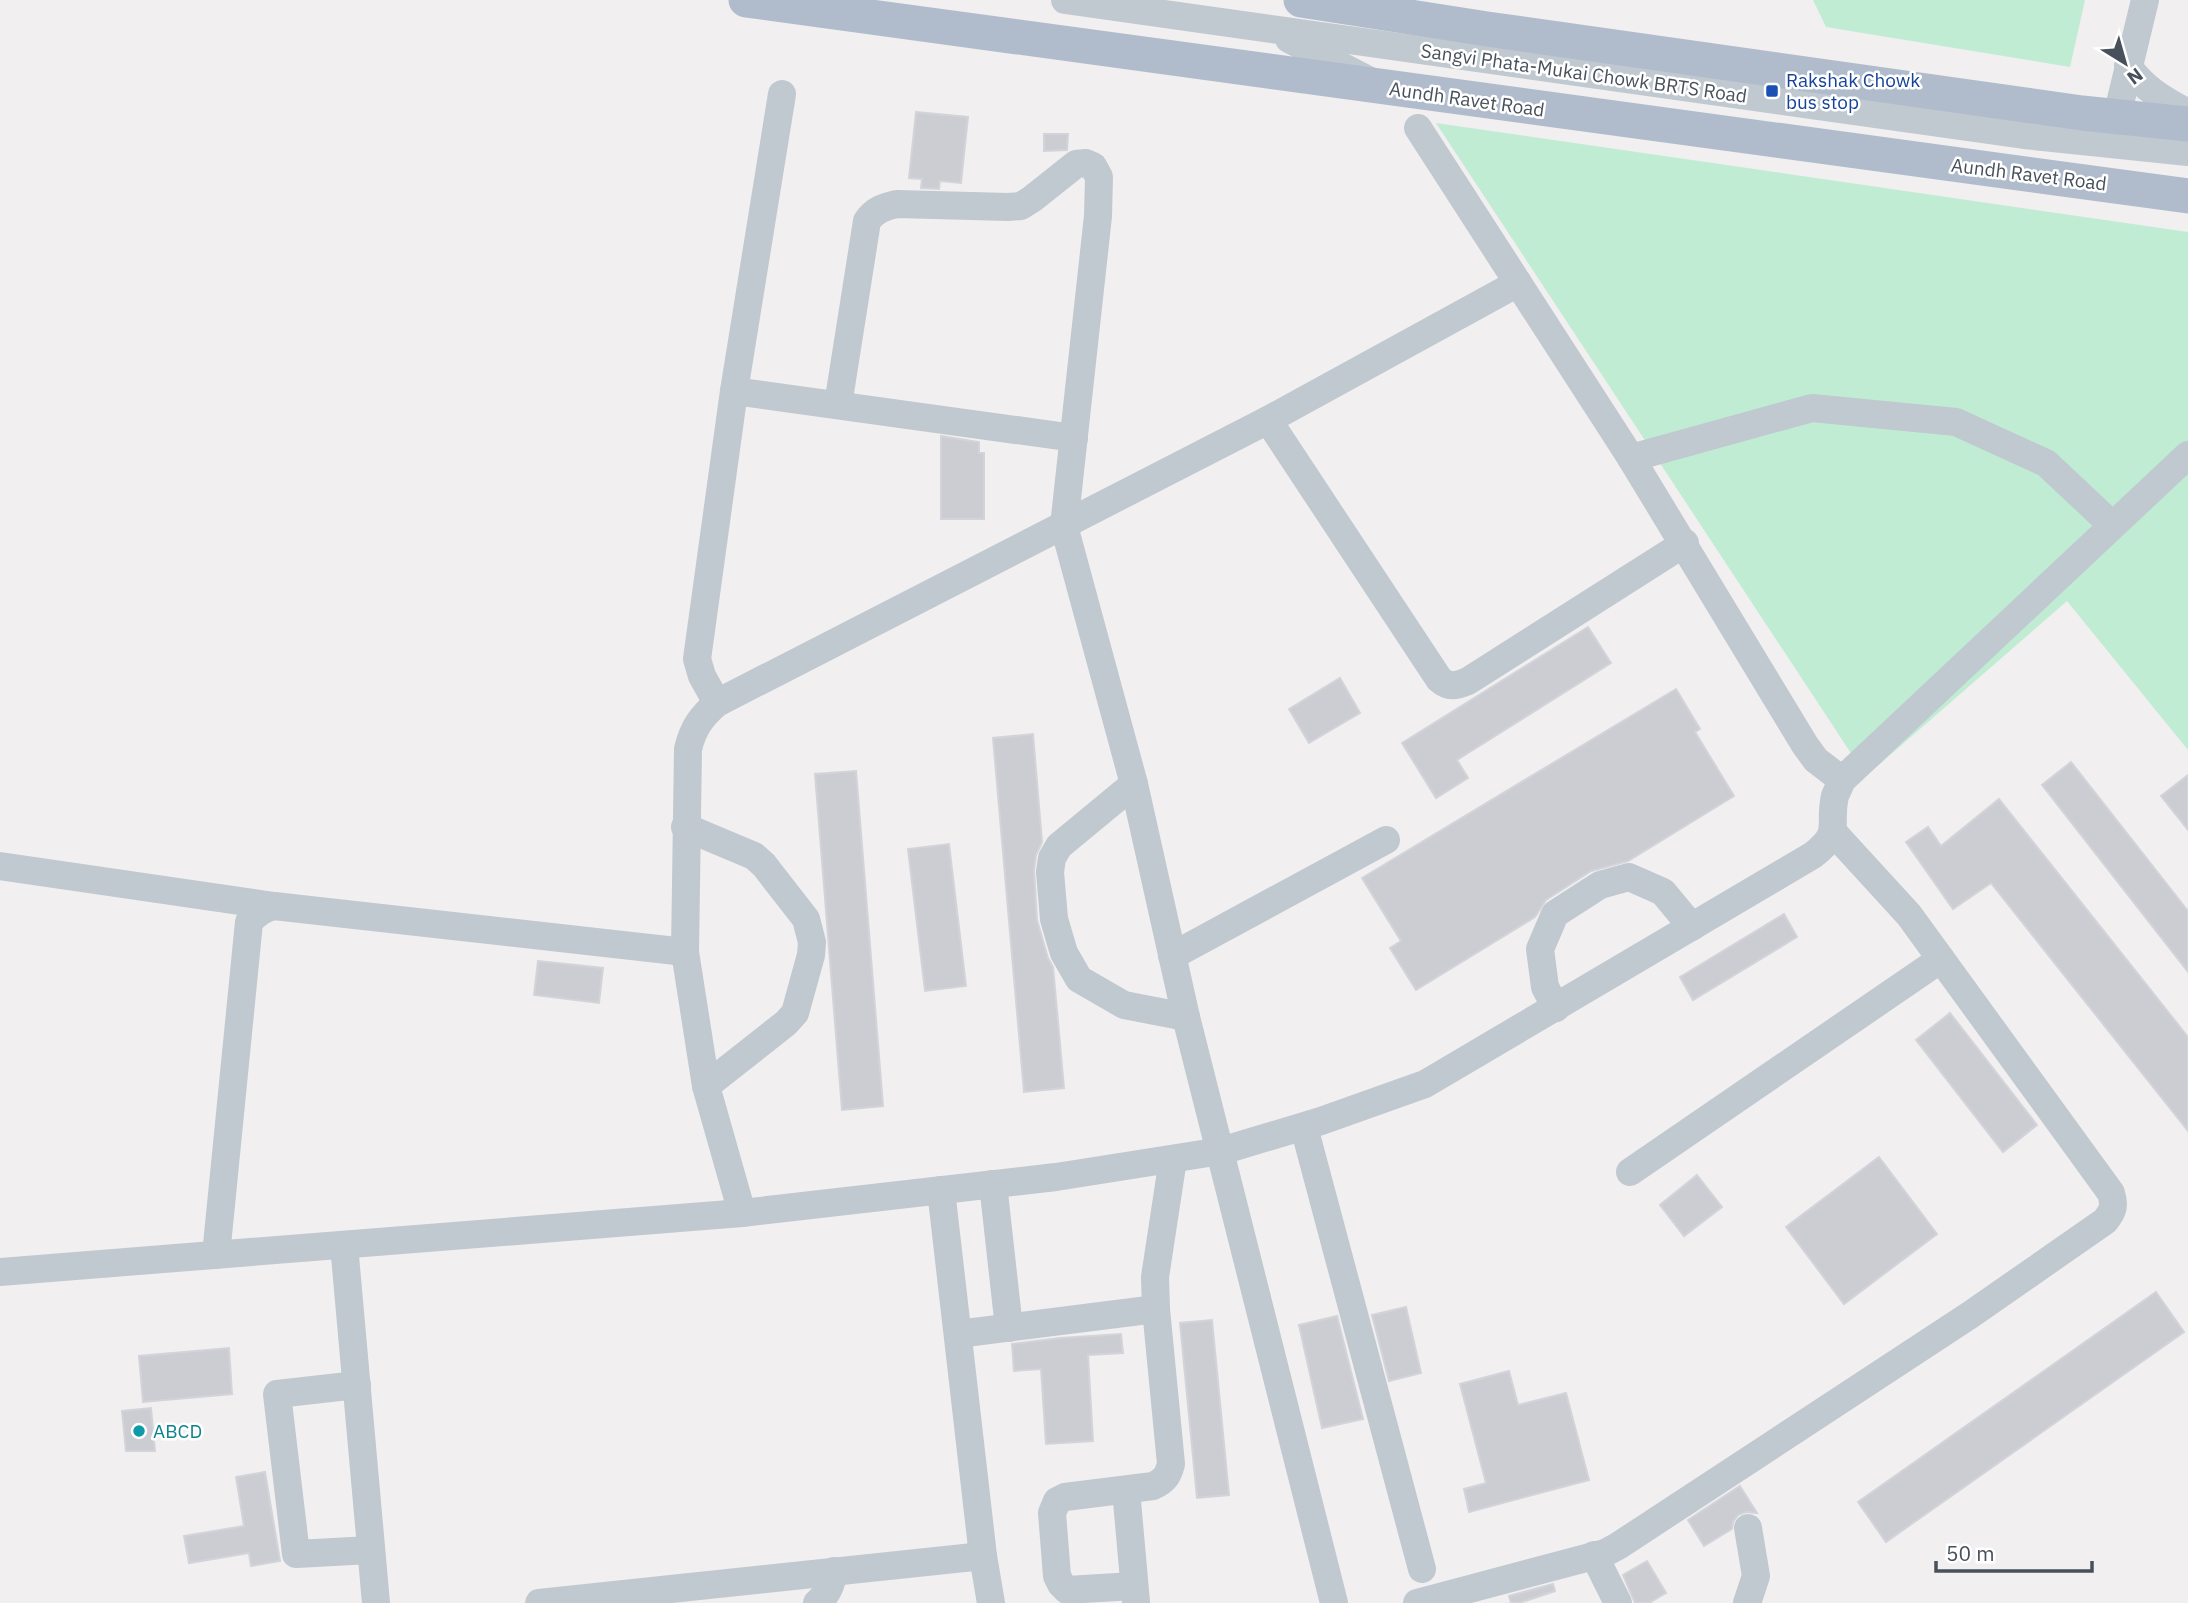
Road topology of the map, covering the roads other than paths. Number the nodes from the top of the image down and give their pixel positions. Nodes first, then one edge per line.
1 (746, 0) edge
2 (1065, 0) edge
3 (1301, 0) edge
4 (2145, 0) edge
5 (1268, 29) junction
6 (2128, 66) junction
7 (1385, 88) junction
8 (782, 94) dead end
9 (2188, 113) edge
10 (2117, 116) junction
11 (2188, 124) edge
12 (1418, 128) dead end
13 (2188, 152) edge
14 (2188, 196) edge
15 (1518, 283) junction
16 (734, 391) junction
17 (838, 405) junction
18 (1268, 421) junction
19 (1074, 439) junction
20 (2188, 455) edge
21 (1632, 457) junction
22 (2112, 525) junction
23 (1064, 526) junction
24 (1685, 543) junction
25 (717, 703) junction
26 (1842, 780) junction
27 (1134, 784) junction
28 (685, 827) junction
29 (1833, 832) junction
30 (1386, 840) dead end
31 (0, 866) edge
32 (274, 906) junction
33 (1692, 927) junction
34 (685, 952) junction
35 (1172, 956) junction
36 (1941, 959) junction
37 (1556, 1008) junction
38 (1186, 1017) junction
39 (706, 1086) junction
40 (1304, 1127) junction
41 (1221, 1151) junction
42 (1173, 1159) junction
43 (1630, 1172) dead end
44 (993, 1184) junction
45 (941, 1190) junction
46 (742, 1213) junction
47 (344, 1245) junction
48 (216, 1255) junction
49 (0, 1272) edge
50 (1156, 1309) junction
51 (1009, 1328) junction
52 (958, 1334) junction
53 (357, 1385) junction
54 (1126, 1490) junction
55 (1748, 1528) dead end
56 (371, 1550) junction
57 (1594, 1555) junction
58 (983, 1556) junction
59 (1422, 1569) dead end
60 (834, 1571) junction
61 (1135, 1594) edge
62 (376, 1603) edge
63 (541, 1603) edge
64 (817, 1603) edge
65 (991, 1603) edge
66 (1334, 1603) edge
67 (1417, 1603) edge
68 (1618, 1603) edge
69 (1747, 1603) edge

1 - 7 main road, Aundh Ravet Road
2 - 5 street, Sangvi Phata-Mukai Chowk BRTS Road
3 - 10 main road
4 - 6 street
5 - 7 street
5 - 13 street, Sangvi Phata-Mukai Chowk BRTS Road
6 - 9 street
6 - 10 street
7 - 14 main road, Aundh Ravet Road
8 - 16 street
10 - 11 main road
12 - 15 street
15 - 18 street
15 - 21 street
16 - 17 street
16 - 25 street
17 - 19 street
17 - 19 street
18 - 23 street
18 - 24 street
19 - 23 street
20 - 22 street
21 - 22 street
21 - 24 street
22 - 26 street
23 - 25 street
23 - 27 street
24 - 26 street
25 - 28 street
26 - 29 street
27 - 35 street
27 - 38 street
28 - 34 street
28 - 39 street
29 - 33 street
29 - 36 street
30 - 35 street
31 - 32 street
32 - 34 street
32 - 48 street
33 - 37 street
33 - 37 street
34 - 39 street
35 - 38 street
36 - 43 street
36 - 57 street
37 - 40 street
38 - 41 street
39 - 46 street
40 - 41 street
40 - 59 street
41 - 42 street
41 - 66 street
42 - 44 street
42 - 50 street
44 - 45 street
44 - 51 street
45 - 46 street
45 - 52 street
46 - 47 street
47 - 48 street
47 - 53 street
48 - 49 street
50 - 51 street
50 - 54 street
51 - 52 street
52 - 58 street
53 - 56 street
53 - 56 street
54 - 61 street
54 - 61 street
55 - 69 street
56 - 62 street
57 - 67 street
57 - 68 street
58 - 60 street
58 - 65 street
60 - 63 street
60 - 64 street

